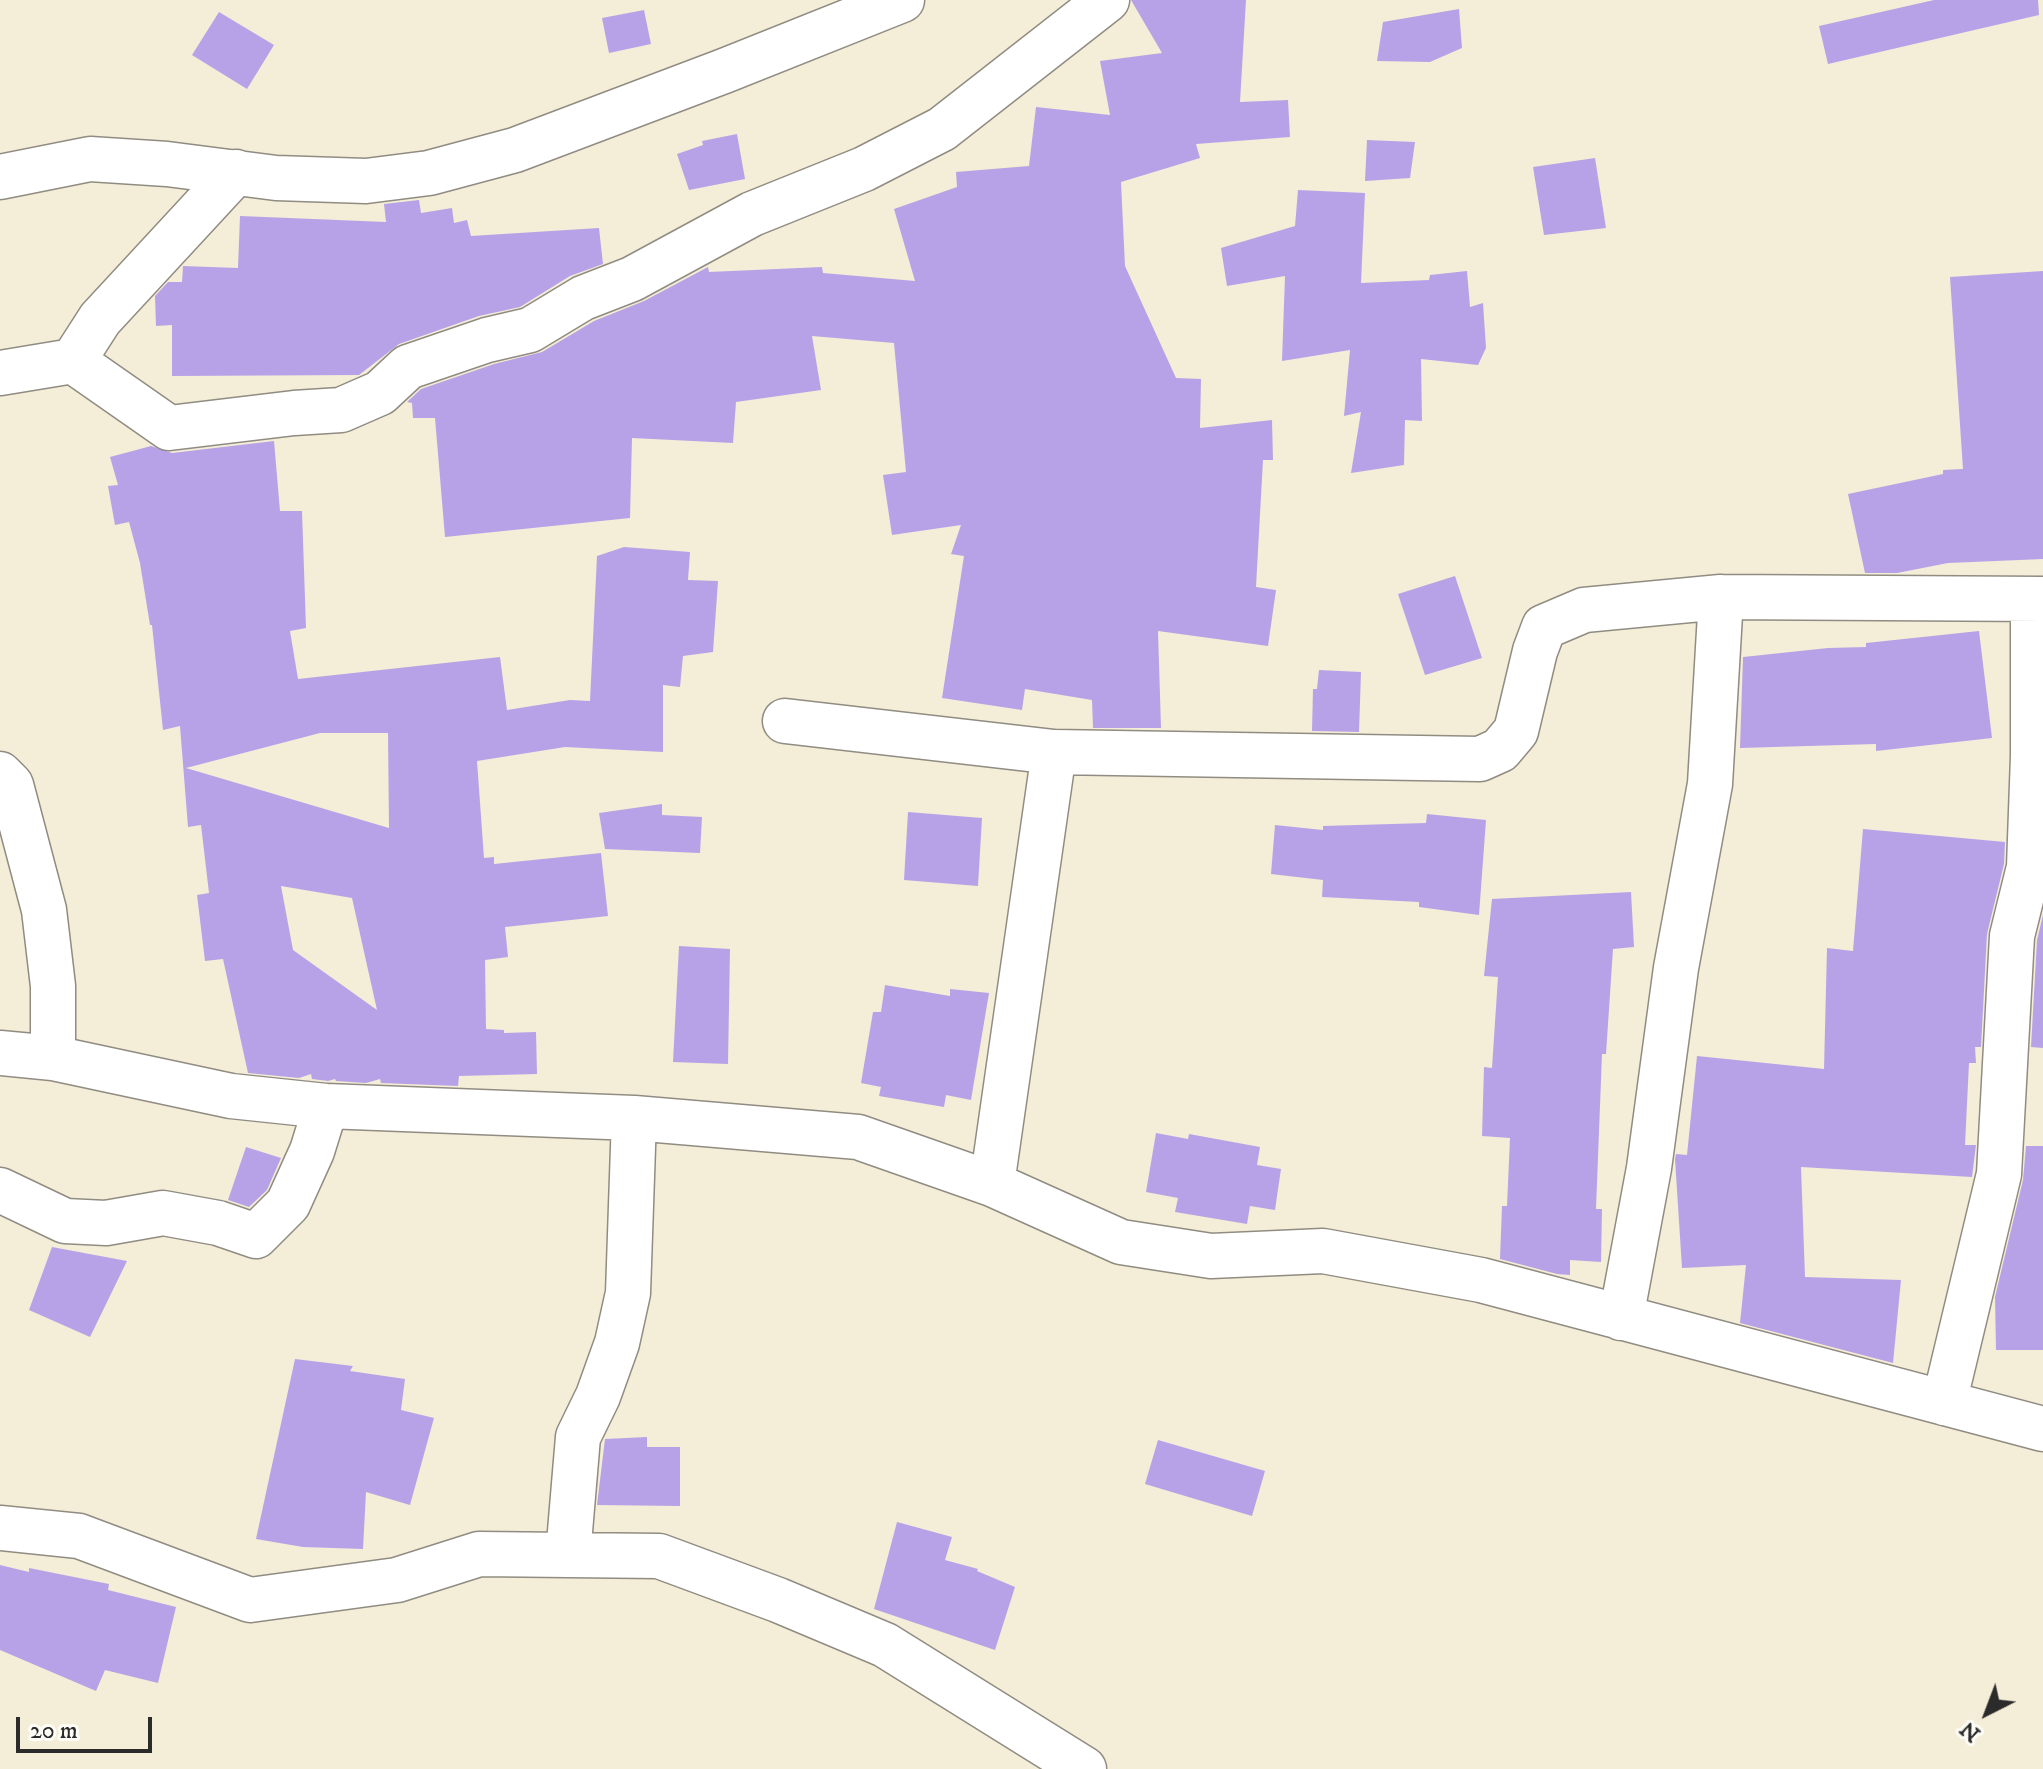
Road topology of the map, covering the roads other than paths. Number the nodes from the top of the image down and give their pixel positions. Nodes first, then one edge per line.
1 (902, 0) edge
2 (1107, 0) edge
3 (236, 172) junction
4 (0, 177) edge
5 (73, 361) junction
6 (0, 373) edge
7 (1721, 597) junction
8 (2038, 599) edge
9 (785, 721) dead end
10 (1054, 752) junction
11 (0, 774) edge
12 (0, 1053) edge
13 (53, 1058) junction
14 (326, 1106) junction
15 (634, 1118) junction
16 (992, 1184) junction
17 (0, 1190) edge
18 (1621, 1318) junction
19 (1944, 1403) junction
20 (2043, 1429) edge
21 (0, 1528) edge
22 (568, 1555) junction
23 (1084, 1769) edge

1 - 3 street
2 - 5 street
3 - 4 street
3 - 5 street
5 - 6 street
7 - 8 street
7 - 10 street
7 - 18 street
8 - 19 street
9 - 10 street
10 - 16 street
11 - 13 street
12 - 13 street
13 - 14 street
14 - 15 street
14 - 17 street
15 - 16 street
15 - 22 street
16 - 18 street
18 - 19 street
19 - 20 street
21 - 22 street
22 - 23 street

